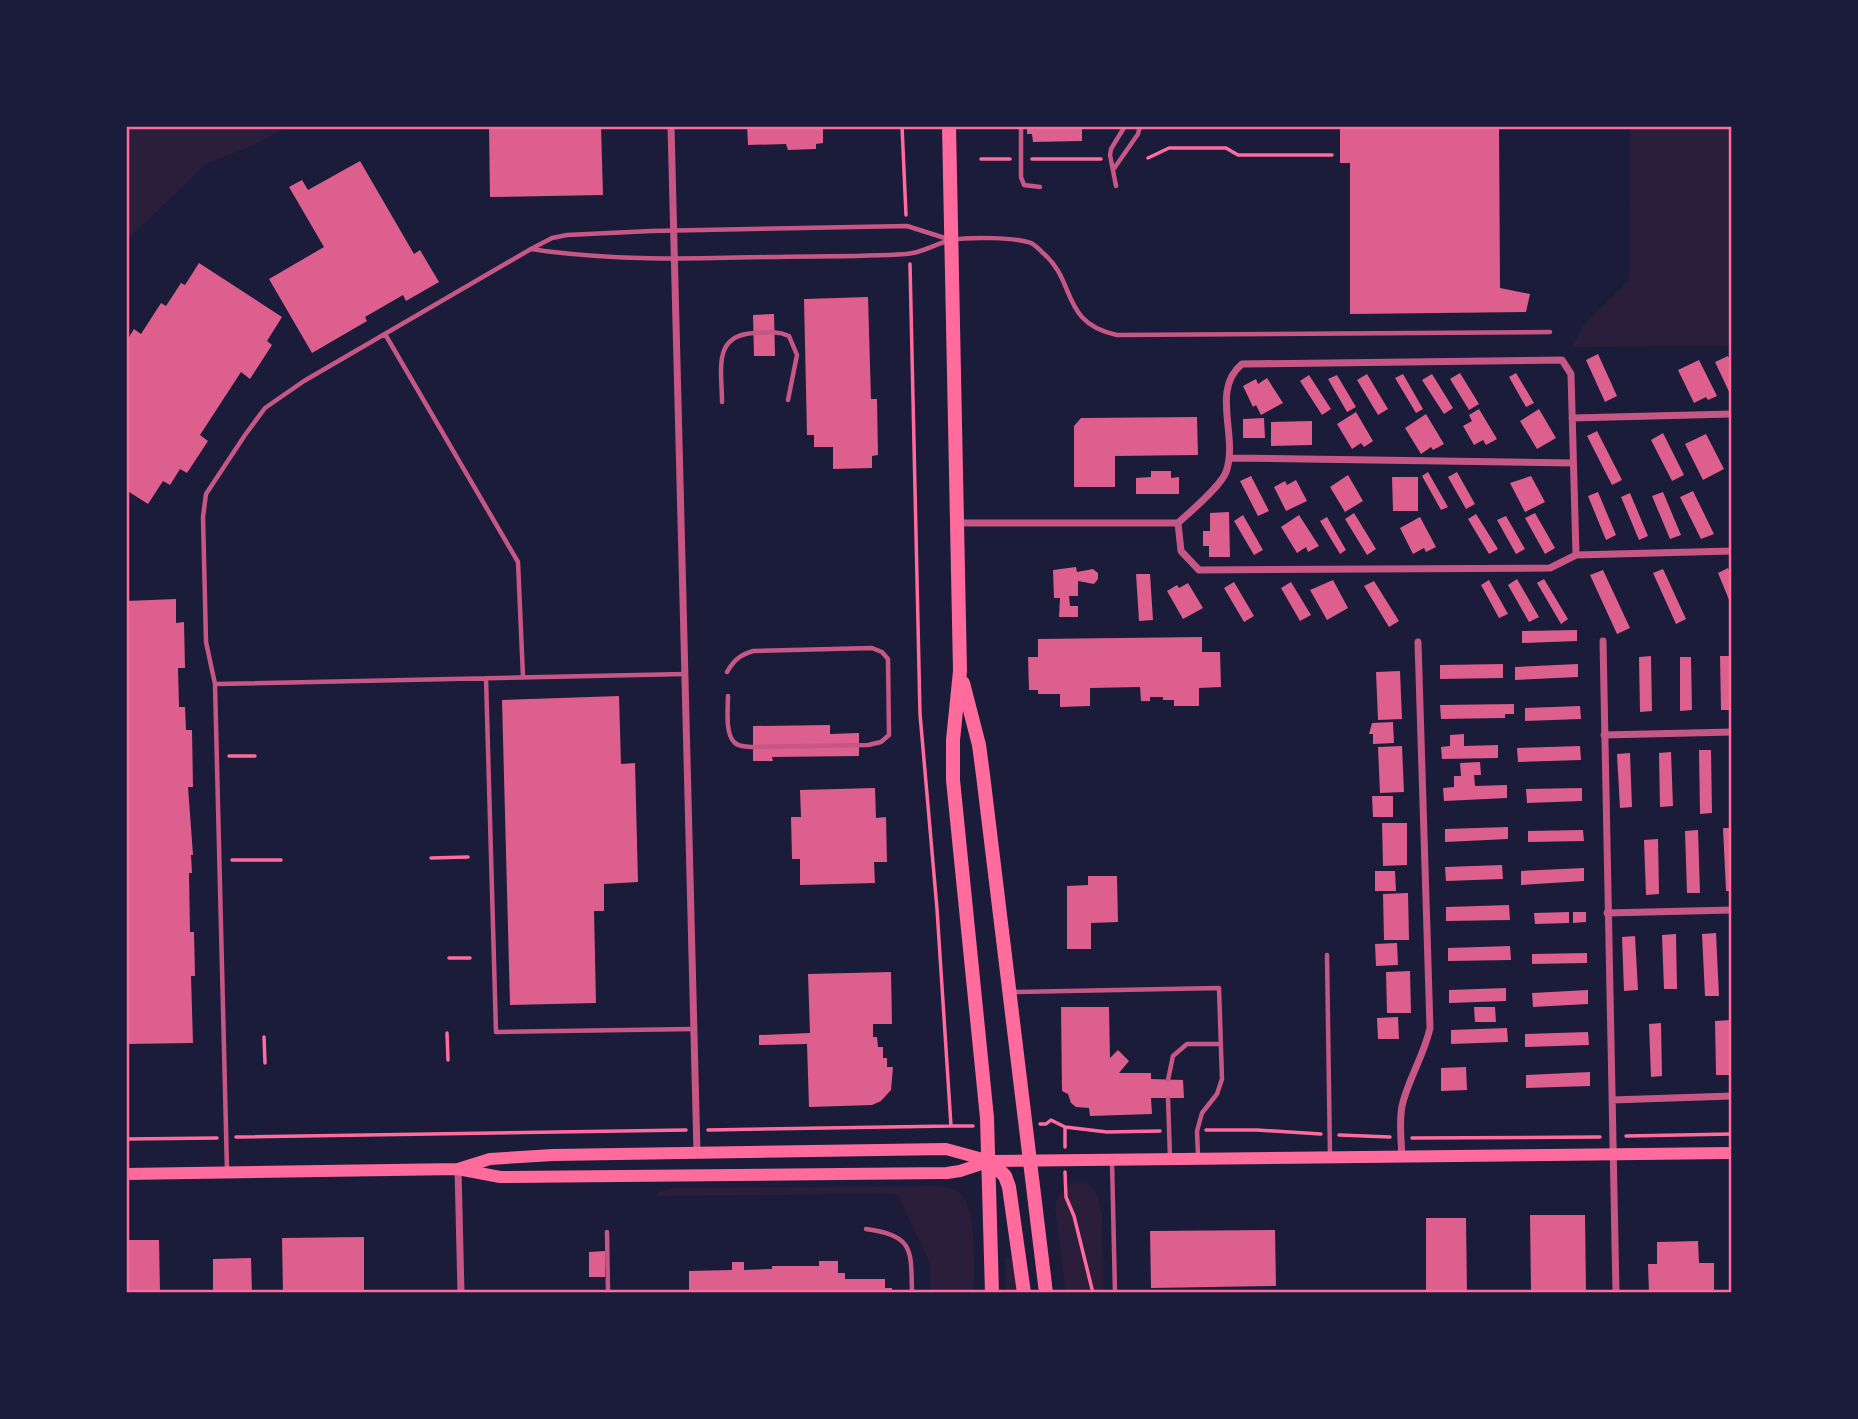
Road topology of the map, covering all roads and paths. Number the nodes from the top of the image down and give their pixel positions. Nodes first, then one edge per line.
1 (671, 126) edge
2 (902, 126) edge
3 (948, 126) edge
4 (1021, 126) edge
5 (1125, 126) edge
6 (1140, 126) edge
7 (1332, 155) dead end
8 (1148, 158) dead end
9 (981, 159) dead end
10 (1016, 159) dead end
11 (1026, 159) dead end
12 (1104, 159) dead end
13 (1113, 171) junction
14 (1116, 186) dead end
15 (1040, 187) dead end
16 (905, 202) dead end
17 (674, 231) junction
18 (952, 240) junction
19 (531, 249) junction
20 (674, 259) junction
21 (911, 276) dead end
22 (1550, 332) dead end
23 (385, 334) junction
24 (788, 400) dead end
25 (722, 402) dead end
26 (1732, 414) edge
27 (1572, 418) junction
28 (1230, 458) junction
29 (1573, 463) junction
30 (957, 523) junction
31 (1178, 523) junction
32 (1732, 551) edge
33 (1576, 555) junction
34 (1603, 641) dead end
35 (1418, 642) dead end
36 (960, 671) junction
37 (727, 672) dead end
38 (685, 674) junction
39 (523, 677) junction
40 (486, 678) junction
41 (215, 684) junction
42 (728, 696) dead end
43 (1732, 732) edge
44 (1604, 735) junction
45 (229, 756) dead end
46 (256, 756) dead end
47 (468, 857) dead end
48 (431, 858) dead end
49 (232, 860) dead end
50 (281, 860) dead end
51 (1732, 910) edge
52 (1607, 913) junction
53 (1327, 955) dead end
54 (449, 958) dead end
55 (470, 958) dead end
56 (1010, 992) junction
57 (694, 1028) junction
58 (447, 1033) dead end
59 (264, 1037) dead end
60 (1221, 1044) junction
61 (448, 1060) dead end
62 (265, 1063) dead end
63 (1168, 1080) dead end
64 (1732, 1097) edge
65 (1168, 1098) dead end
66 (1612, 1100) junction
67 (987, 1125) junction
68 (1027, 1125) junction
69 (951, 1126) junction
70 (1065, 1127) dead end
71 (678, 1130) dead end
72 (710, 1130) dead end
73 (1732, 1135) edge
74 (1636, 1136) dead end
75 (239, 1137) dead end
76 (213, 1138) dead end
77 (126, 1139) edge
78 (697, 1153) junction
79 (1732, 1153) edge
80 (1612, 1154) junction
81 (1402, 1156) junction
82 (1329, 1157) junction
83 (1171, 1159) junction
84 (1199, 1159) junction
85 (1030, 1160) junction
86 (1112, 1160) junction
87 (990, 1161) junction
88 (458, 1169) junction
89 (228, 1173) junction
90 (126, 1174) edge
91 (1065, 1187) dead end
92 (866, 1229) dead end
93 (607, 1232) dead end
94 (461, 1293) edge
95 (608, 1293) edge
96 (912, 1293) edge
97 (992, 1293) edge
98 (1024, 1293) edge
99 (1046, 1293) edge
100 (1093, 1293) edge
101 (1115, 1293) edge
102 (1616, 1293) edge

1 - 17 street
2 - 16 path
3 - 18 main road
4 - 15 lane
5 - 13 lane
6 - 13 lane
7 - 8 path
9 - 10 path
11 - 12 path
13 - 14 lane
17 - 18 lane
17 - 19 lane
17 - 20 street
18 - 20 lane
18 - 22 lane
18 - 30 main road
19 - 20 lane
19 - 23 lane
20 - 38 street
21 - 69 path
23 - 39 lane
23 - 41 lane
24 - 25 lane
26 - 27 street
27 - 28 street
27 - 29 street
28 - 29 street
28 - 31 street
29 - 33 street
30 - 31 street
30 - 36 main road
31 - 33 street
32 - 33 street
34 - 44 street
35 - 81 street
36 - 56 main road
36 - 67 main road
37 - 42 lane
38 - 39 lane
38 - 57 street
39 - 40 lane
40 - 41 lane
40 - 57 lane
41 - 89 lane
43 - 44 street
44 - 52 street
45 - 46 path
47 - 48 path
49 - 50 path
51 - 52 street
52 - 66 street
53 - 82 lane
54 - 55 path
56 - 60 lane
56 - 68 main road
57 - 78 street
58 - 61 path
59 - 62 path
60 - 63 lane
60 - 84 lane
64 - 66 street
65 - 83 lane
66 - 80 street
67 - 69 path
67 - 87 main road
68 - 70 path
68 - 85 main road
69 - 72 path
71 - 75 path
73 - 74 path
76 - 77 path
78 - 87 main road
78 - 88 main road
79 - 80 main road
80 - 81 main road
80 - 102 street
81 - 82 main road
82 - 84 main road
83 - 84 main road
83 - 86 main road
85 - 86 main road
85 - 87 main road
85 - 99 main road
86 - 101 lane
87 - 88 main road
87 - 97 main road
87 - 98 main road
88 - 89 main road
88 - 94 street
89 - 90 main road
91 - 100 path
92 - 96 lane
93 - 95 lane

